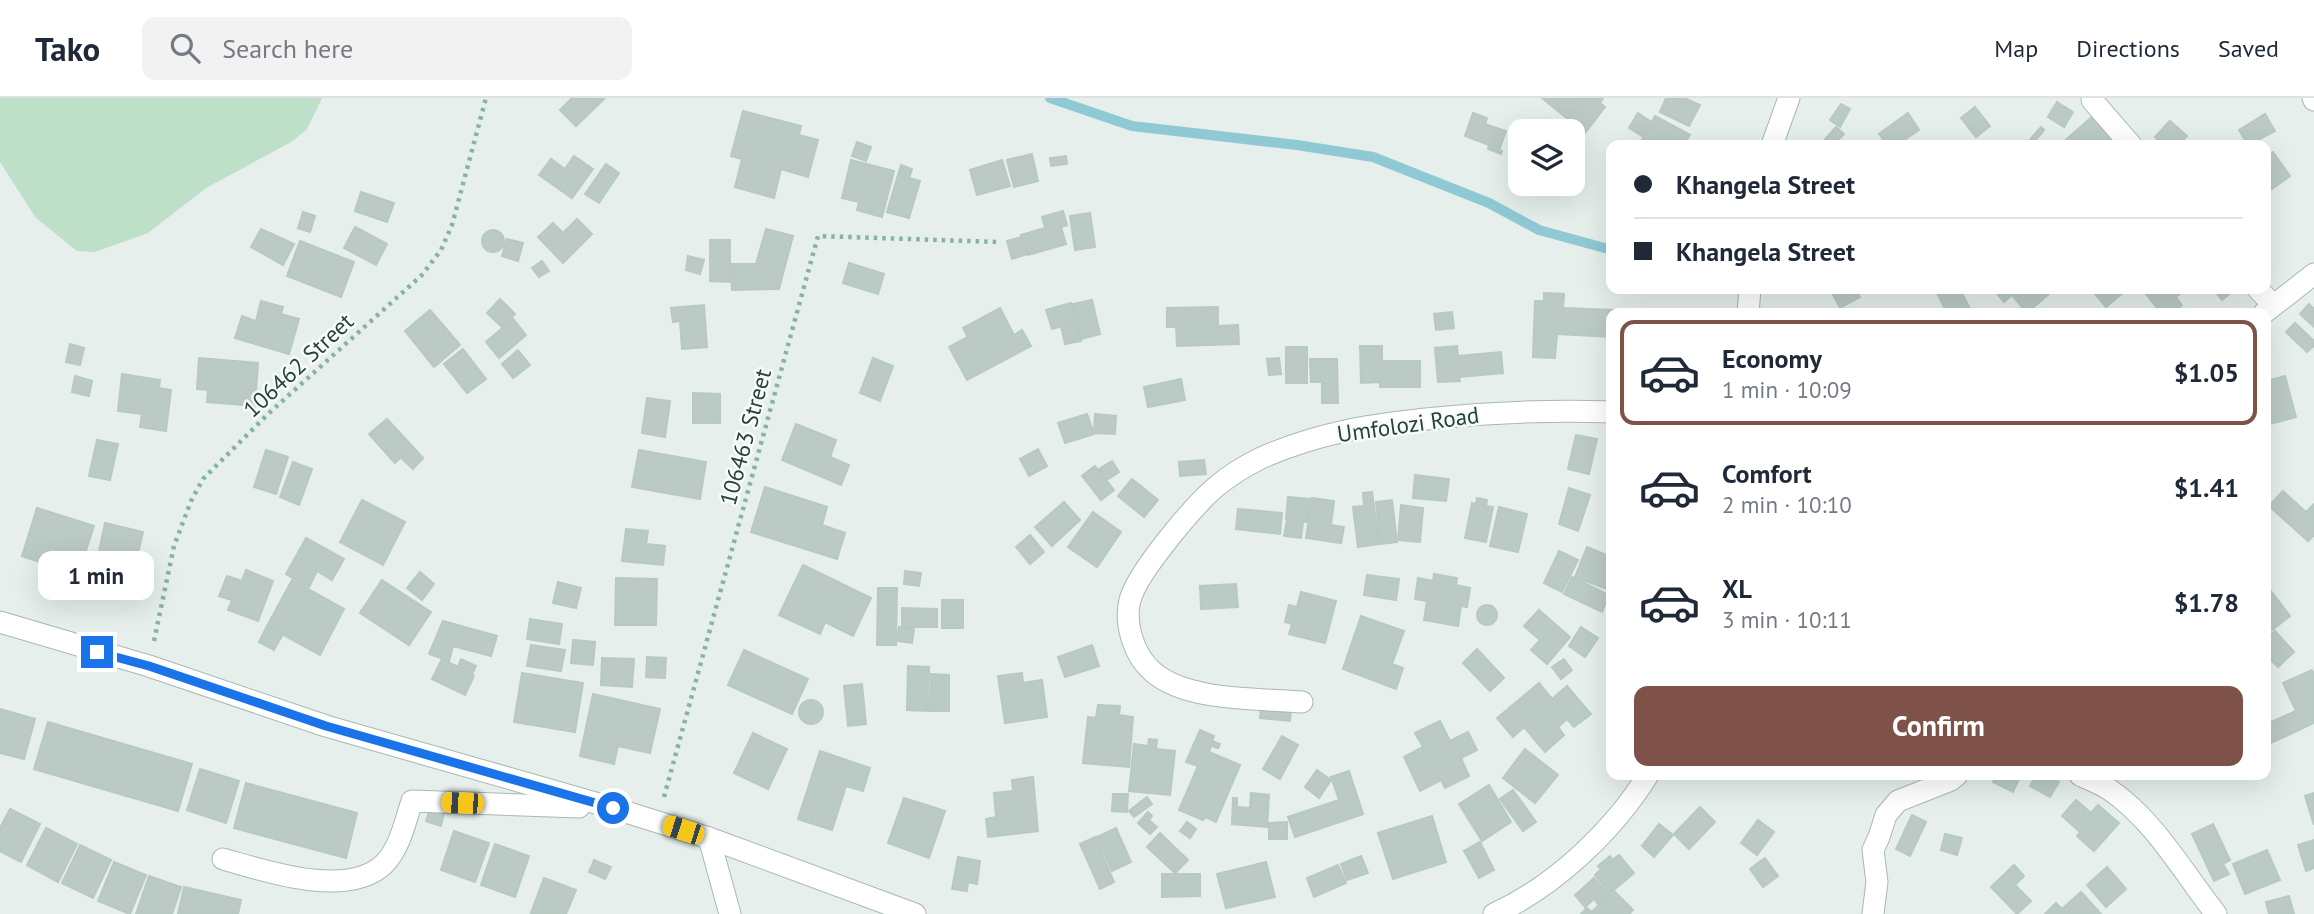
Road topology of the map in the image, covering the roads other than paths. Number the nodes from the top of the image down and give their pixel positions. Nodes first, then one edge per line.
1 (1789, 98) edge
2 (2092, 100) dead end
3 (1774, 140) edge
4 (2127, 140) edge
5 (2314, 274) edge
6 (2270, 308) edge
7 (1606, 412) edge
8 (0, 622) edge
9 (1302, 702) dead end
10 (1645, 780) edge
11 (1951, 780) edge
12 (2090, 780) edge
13 (613, 808) junction
14 (709, 838) junction
15 (223, 859) dead end
16 (730, 914) edge
17 (915, 914) edge
18 (1493, 914) edge
19 (1873, 914) edge
20 (2216, 914) edge

1 - 3 street
2 - 4 street
5 - 6 street
7 - 9 street, Umfolozi Road
8 - 13 street
10 - 18 street
11 - 19 street
12 - 20 street
13 - 14 street
13 - 15 street
14 - 16 street
14 - 17 street

